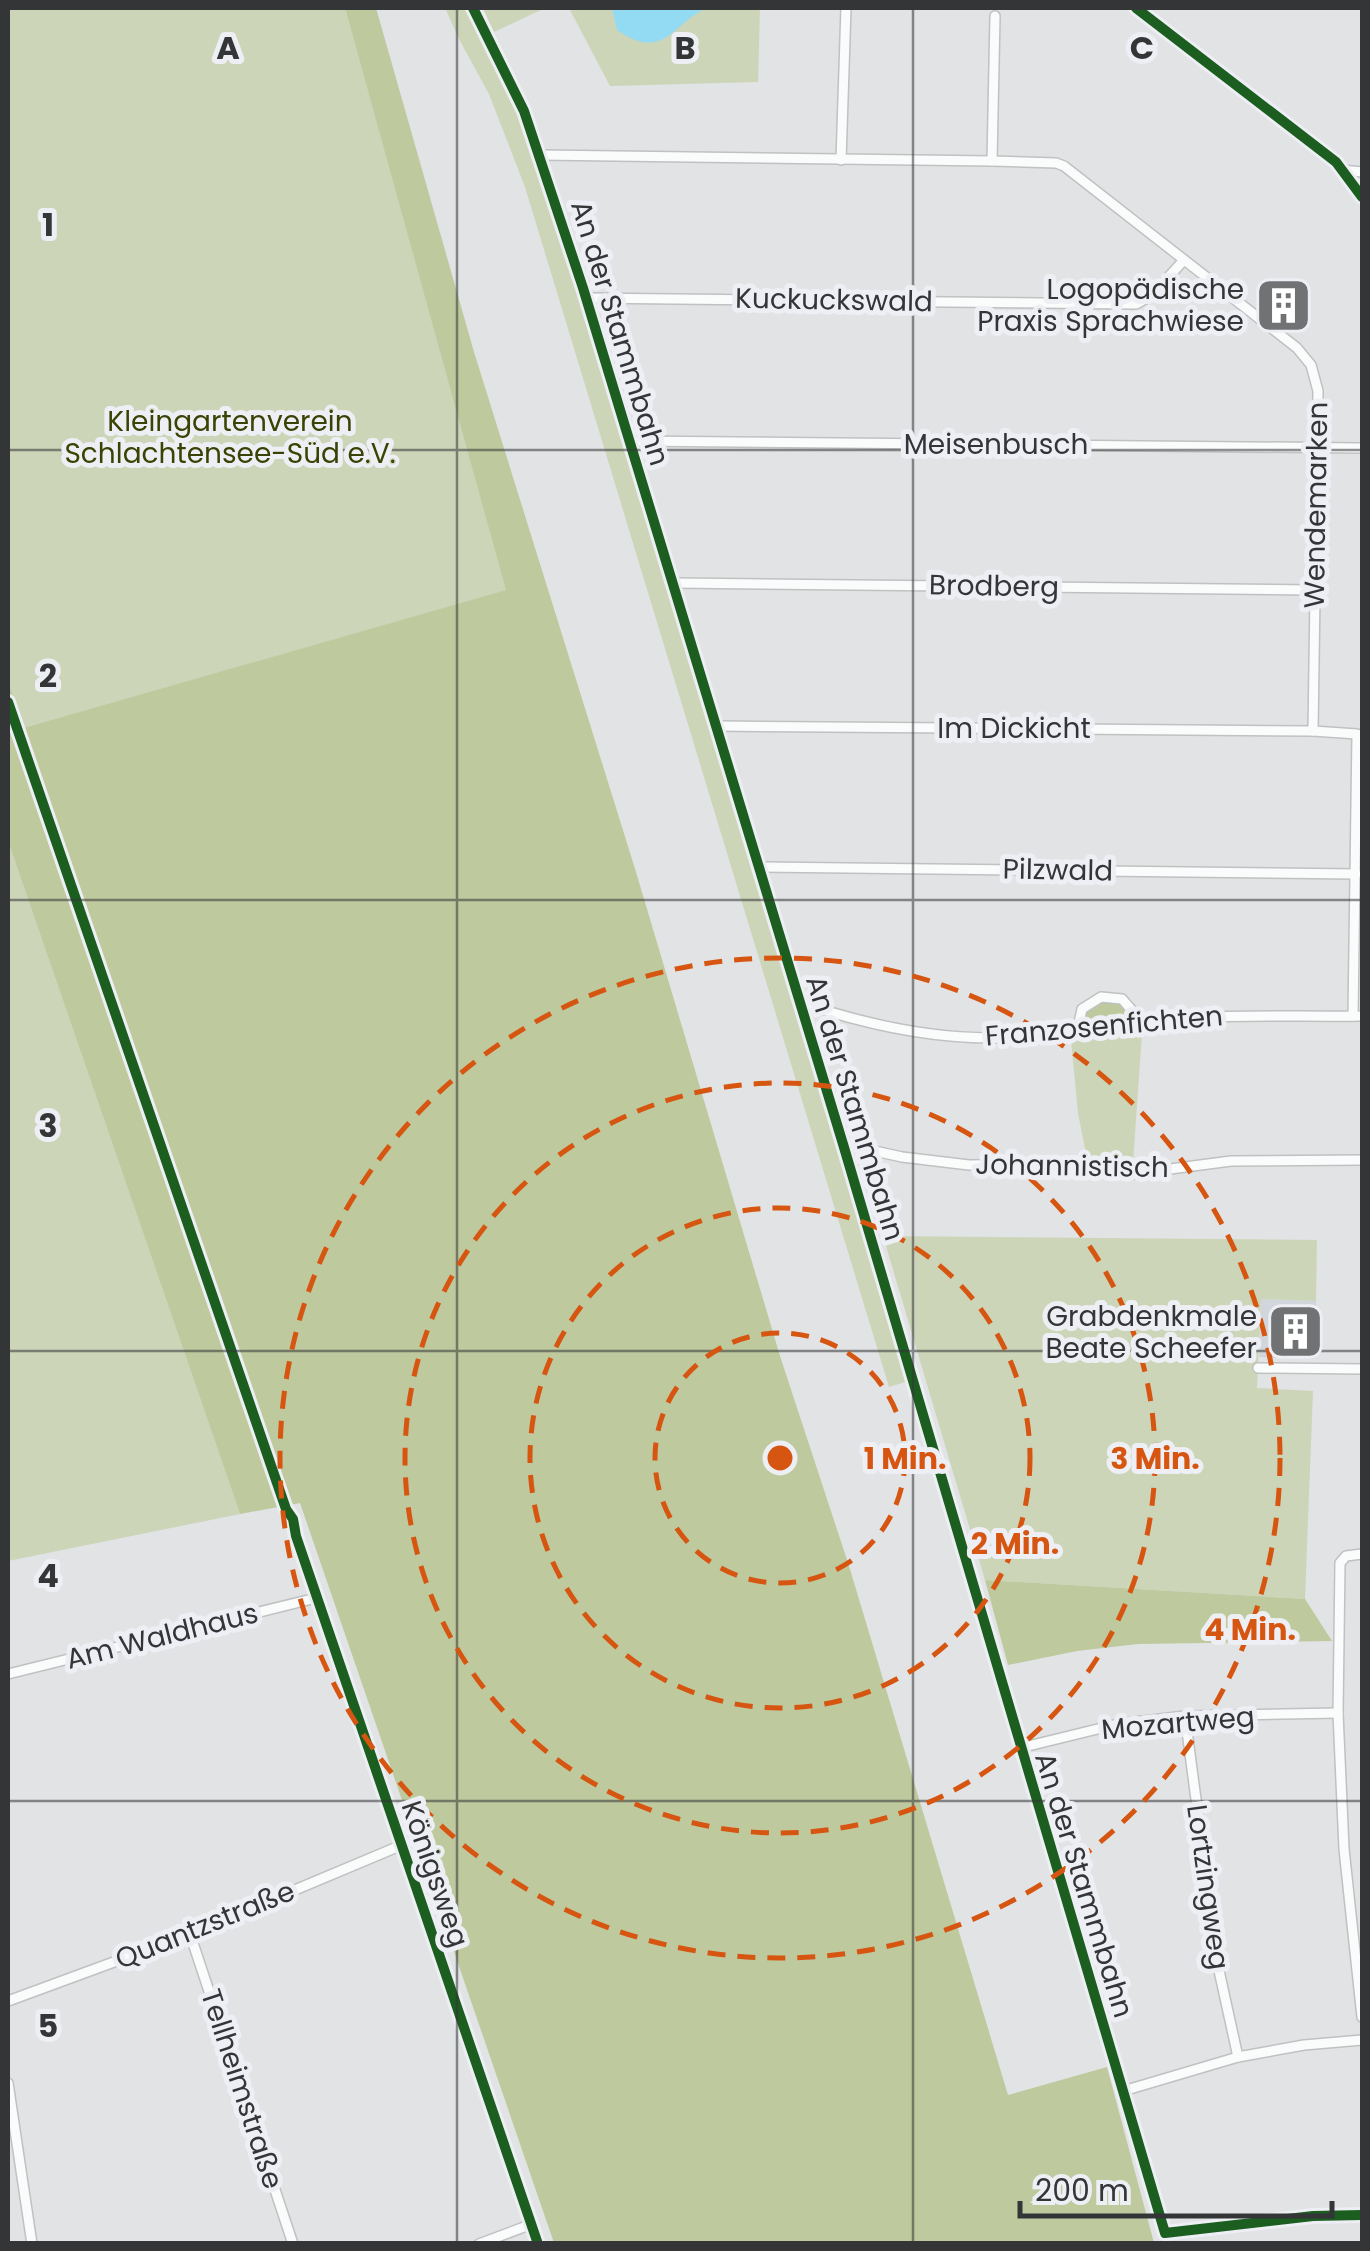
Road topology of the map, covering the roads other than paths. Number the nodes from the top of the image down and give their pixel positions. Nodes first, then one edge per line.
1 (474, 8) edge
2 (846, 8) edge
3 (1136, 8) edge
4 (995, 16) dead end
5 (541, 154) junction
6 (841, 160) junction
7 (992, 160) junction
8 (1339, 166) junction
9 (1362, 172) edge
10 (1362, 197) edge
11 (1184, 260) junction
12 (586, 298) junction
13 (630, 441) junction
14 (1316, 447) junction
15 (1362, 448) edge
16 (674, 583) junction
17 (1314, 590) junction
18 (716, 726) junction
19 (1313, 731) junction
20 (759, 866) junction
21 (1356, 874) junction
22 (799, 1002) junction
23 (1358, 1016) edge
24 (1143, 1022) junction
25 (1077, 1032) junction
26 (843, 1144) junction
27 (1362, 1160) edge
28 (1258, 1368) dead end
29 (1362, 1369) edge
30 (293, 1518) dead end
31 (1362, 1554) edge
32 (316, 1598) junction
33 (8, 1674) edge
34 (1338, 1713) junction
35 (1184, 1716) junction
36 (1020, 1748) junction
37 (402, 1845) junction
38 (190, 1934) junction
39 (8, 2002) edge
40 (1362, 2017) edge
41 (1362, 2040) edge
42 (1238, 2057) junction
43 (8, 2083) edge
44 (1123, 2091) junction
45 (1362, 2214) edge
46 (532, 2224) junction
47 (32, 2244) edge
48 (293, 2244) edge
49 (479, 2244) edge
50 (538, 2244) edge

1 - 5 street, An der Stammbahn
2 - 6 street
3 - 8 street
4 - 7 street
5 - 6 street, Wendemarken
5 - 12 street, An der Stammbahn
6 - 7 street, Wendemarken
7 - 11 street, Wendemarken
8 - 9 street
8 - 10 street
11 - 12 street, Kuckuckswald
11 - 14 street, Wendemarken
12 - 13 street, An der Stammbahn
13 - 14 street, Meisenbusch
13 - 16 street, An der Stammbahn
14 - 15 street, Meisenbusch
14 - 17 street, Wendemarken
16 - 17 street, Brodberg
16 - 18 street, An der Stammbahn
17 - 19 street, Wendemarken
18 - 19 street, Im Dickicht
18 - 20 street, An der Stammbahn
19 - 21 street
20 - 21 street, Pilzwald
20 - 22 street, An der Stammbahn
21 - 23 street
22 - 25 street, Franzosenfichten
22 - 26 street, An der Stammbahn
23 - 24 street, Franzosenfichten
24 - 25 street, Franzosenfichten
24 - 25 street
26 - 27 street, Johannistisch
26 - 36 street, An der Stammbahn
28 - 29 street
30 - 32 street, Königsweg
31 - 34 street
32 - 33 street, Am Waldhaus
32 - 37 street, Königsweg
34 - 35 street, Mozartweg
34 - 40 street
35 - 36 street, Mozartweg
35 - 42 street, Lortzingweg
36 - 44 street, An der Stammbahn
37 - 38 street, Quantzstraße
37 - 46 street, Königsweg
38 - 39 street, Quantzstraße
38 - 48 street, Tellheimstraße
41 - 42 street
42 - 44 street
43 - 47 street
44 - 45 street, An der Stammbahn
46 - 49 street
46 - 50 street, Königsweg

